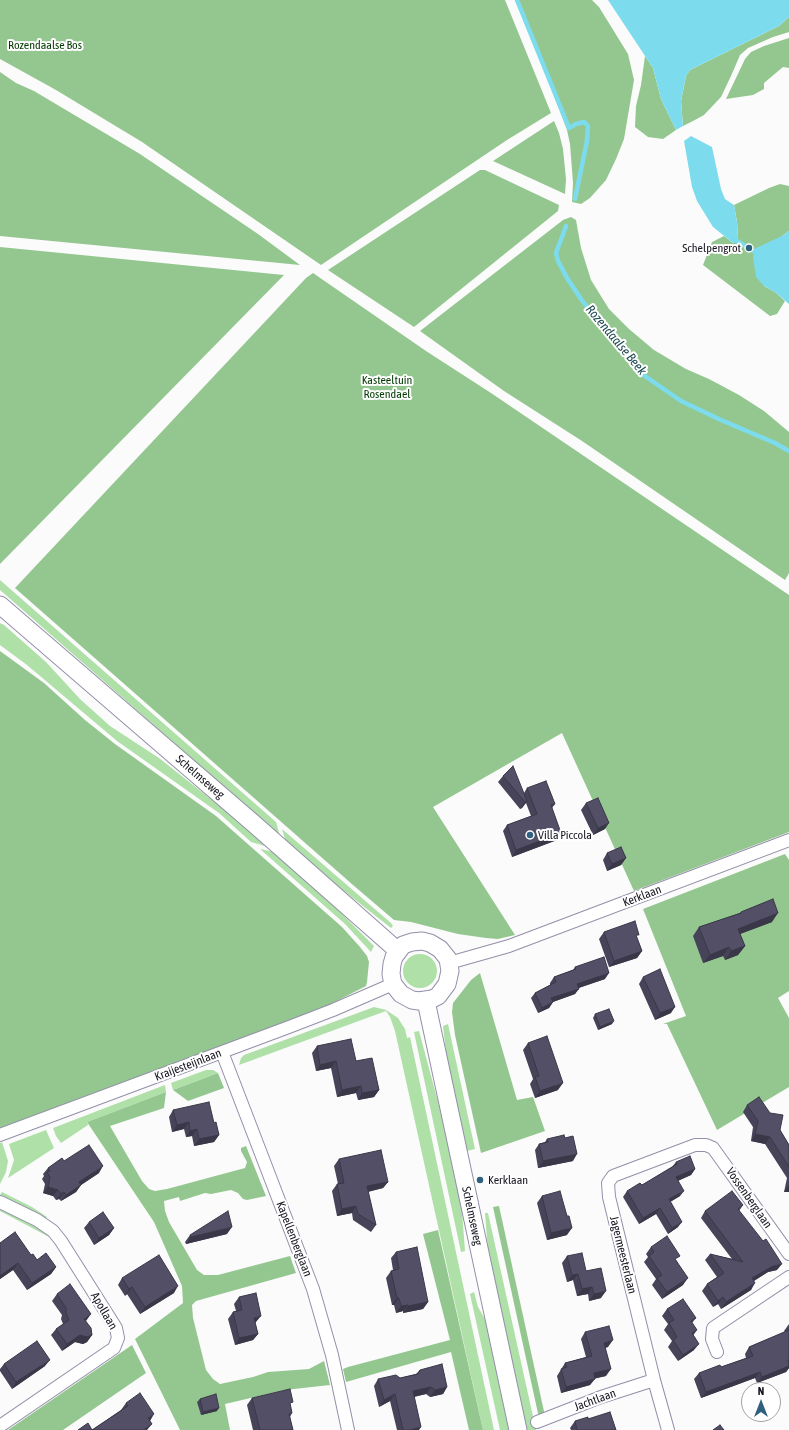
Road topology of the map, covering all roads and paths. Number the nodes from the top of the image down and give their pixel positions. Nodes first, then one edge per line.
1 (0, 605) edge
2 (788, 841) edge
3 (398, 951) junction
4 (449, 963) junction
5 (393, 984) junction
6 (426, 1001) junction
7 (222, 1052) junction
8 (0, 1135) edge
9 (706, 1145) joint
10 (0, 1202) edge
11 (789, 1254) edge
12 (789, 1277) edge
13 (717, 1352) dead end
14 (654, 1380) junction
15 (537, 1422) dead end
16 (0, 1426) edge
17 (348, 1430) edge
18 (518, 1430) edge
19 (668, 1430) edge

1 - 3 main road, Schelmseweg
2 - 4 street, Kerklaan
3 - 4 main road
3 - 5 main road
4 - 6 main road
5 - 6 main road
5 - 7 street, Kraijesteijnlaan
6 - 18 main road, Schelmseweg
7 - 8 street, Kraijesteijnlaan
7 - 17 street, Kapellenberglaan
9 - 11 street, Vossenberglaan
9 - 14 street, Jagermeesterlaan
10 - 16 street, Apollaan
12 - 13 street
14 - 15 street, Jachtlaan
14 - 19 street, Jagermeesterlaan

